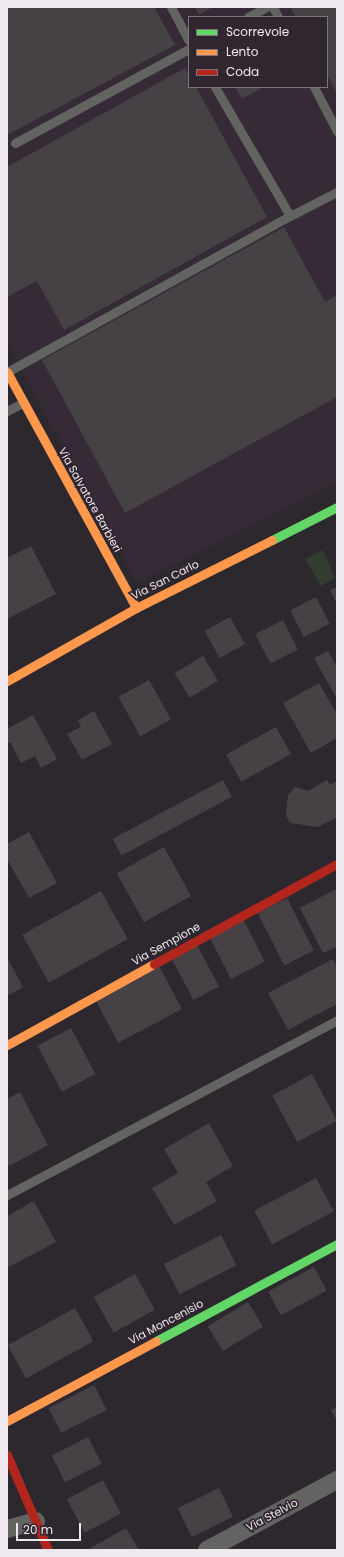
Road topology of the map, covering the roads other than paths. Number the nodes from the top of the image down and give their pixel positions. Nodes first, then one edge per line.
1 (171, 7) edge
2 (267, 7) edge
3 (273, 7) edge
4 (250, 16) edge
5 (278, 16) edge
6 (188, 39) edge
7 (188, 50) edge
8 (216, 88) edge
9 (315, 88) edge
10 (337, 131) edge
11 (15, 143) dead end
12 (337, 192) edge
13 (290, 216) junction
14 (7, 372) edge
15 (23, 402) junction
16 (7, 411) edge
17 (337, 507) edge
18 (136, 608) junction
19 (7, 681) edge
20 (337, 864) edge
21 (337, 1020) edge
22 (7, 1044) edge
23 (7, 1195) edge
24 (337, 1244) edge
25 (7, 1421) edge
26 (7, 1455) edge
27 (337, 1480) edge
28 (36, 1521) junction
29 (7, 1529) edge
30 (48, 1550) edge
31 (207, 1550) edge

1 - 6 lane
2 - 4 lane
3 - 5 lane
7 - 11 lane
8 - 13 lane
9 - 10 lane
12 - 13 lane
13 - 14 lane
14 - 15 street, Via Salvatore Barbieri
15 - 16 lane
15 - 18 street, Via Salvatore Barbieri
17 - 18 street, Via San Carlo
18 - 19 street, Via San Carlo
20 - 22 street, Via Sempione
21 - 23 lane
24 - 25 street, Via Moncenisio
26 - 28 street
27 - 31 street, Via Stelvio
28 - 29 street
28 - 30 street

